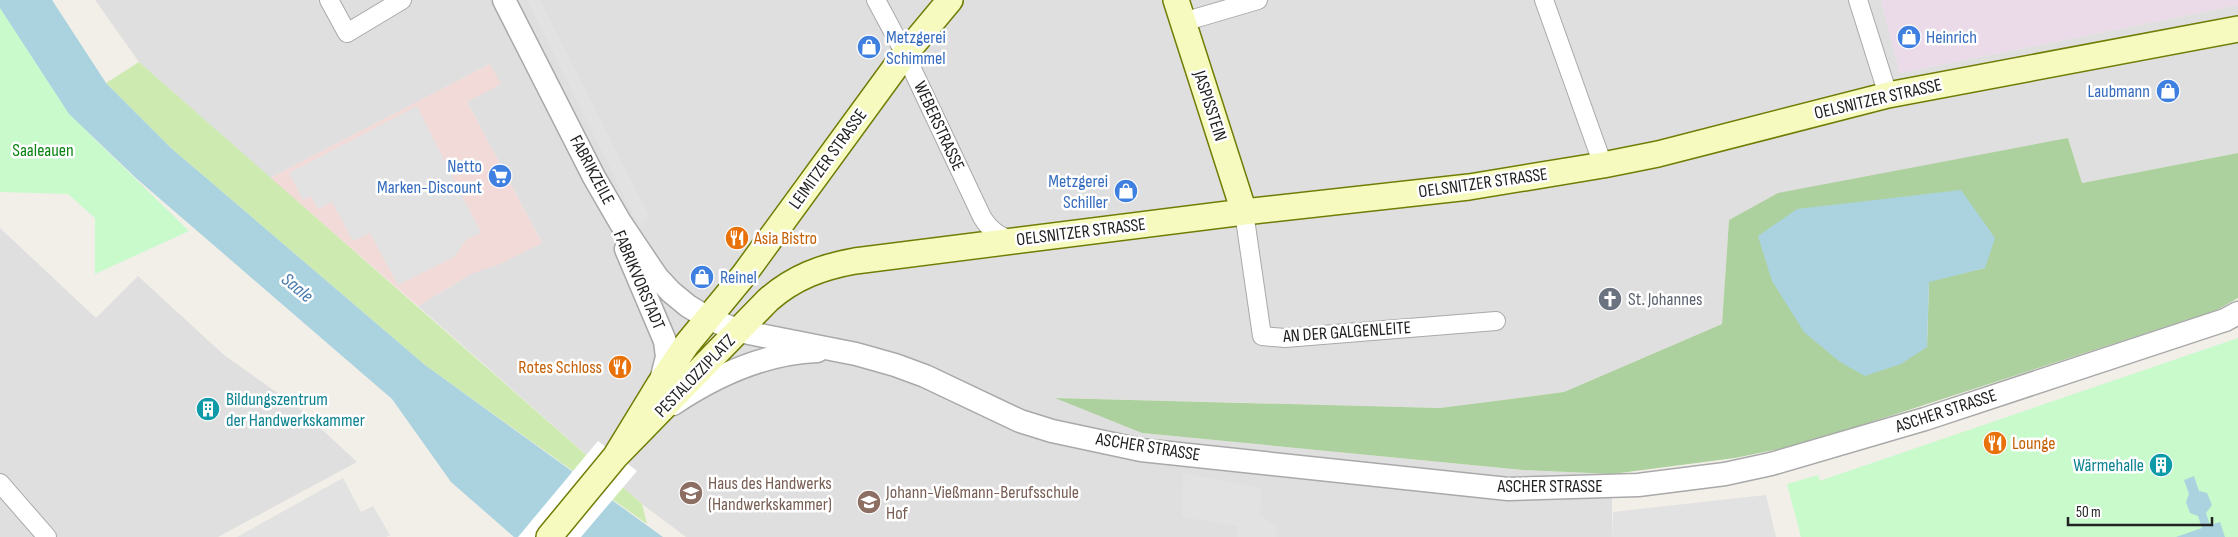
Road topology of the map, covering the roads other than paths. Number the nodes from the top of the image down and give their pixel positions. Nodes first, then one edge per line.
1 (329, 0) edge
2 (402, 0) edge
3 (504, 0) edge
4 (876, 0) edge
5 (950, 0) edge
6 (1258, 0) edge
7 (1544, 0) edge
8 (1858, 0) edge
9 (1180, 11) edge
10 (2238, 29) edge
11 (905, 54) junction
12 (1888, 95) junction
13 (1603, 165) junction
14 (594, 177) junction
15 (1244, 212) junction
16 (1013, 241) junction
17 (2238, 313) edge
18 (708, 318) junction
19 (1496, 321) dead end
20 (739, 331) junction
21 (856, 354) junction
22 (659, 385) junction
23 (656, 416) junction
24 (608, 465) junction
25 (0, 483) edge
26 (47, 537) edge
27 (550, 537) edge

1 - 2 street
3 - 14 street, FABRIKZEILE
4 - 11 street, WEBERSTRASSE
5 - 11 main road, LEIMITZER STRASSE
6 - 9 street
7 - 13 street
8 - 12 street
9 - 15 main road, JASPISSTEIN
10 - 12 main road, OELSNITZER STRASSE
11 - 16 street, WEBERSTRASSE
11 - 18 main road, LEIMITZER STRASSE
12 - 13 main road, OELSNITZER STRASSE
13 - 15 main road, OELSNITZER STRASSE
14 - 18 street, FABRIKZEILE
14 - 22 street, FABRIKVORSTADT
15 - 16 main road, OELSNITZER STRASSE
15 - 19 street, AN DER GALGENLEITE
16 - 20 main road, OELSNITZER STRASSE
17 - 21 street, ASCHER STRASSE
18 - 20 street, PESTALOZZIPLATZ
18 - 22 main road, PESTALOZZIPLATZ
20 - 21 street, ASCHER STRASSE
20 - 23 main road, PESTALOZZIPLATZ
21 - 23 street, ASCHER STRASSE
22 - 24 main road, PESTALOZZIPLATZ
23 - 24 main road, PESTALOZZIPLATZ
24 - 27 main road
25 - 26 street

